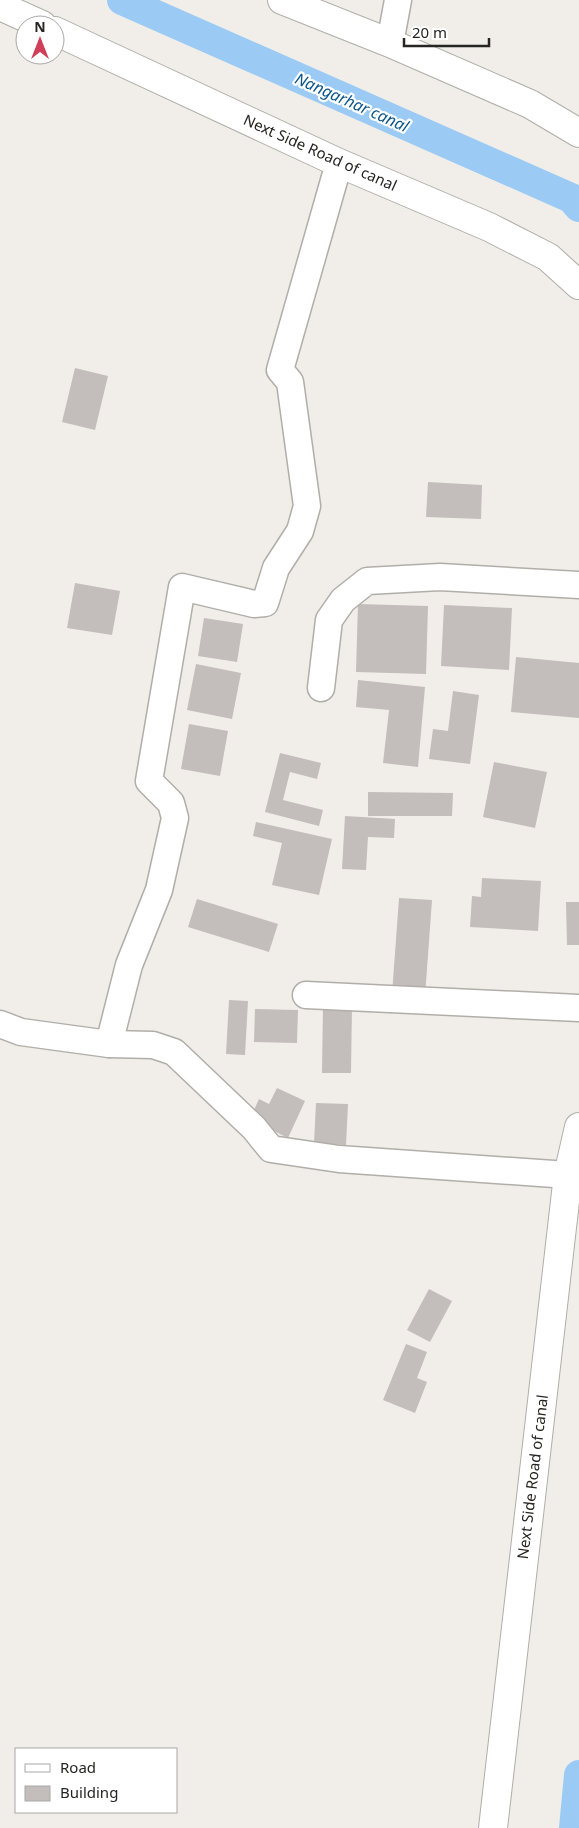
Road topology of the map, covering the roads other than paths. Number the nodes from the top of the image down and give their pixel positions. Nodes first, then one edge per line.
1 (282, 0) edge
2 (398, 0) edge
3 (0, 6) edge
4 (20, 15) edge
5 (65, 36) edge
6 (390, 43) junction
7 (579, 133) edge
8 (339, 163) junction
9 (579, 285) edge
10 (579, 585) edge
11 (321, 688) dead end
12 (306, 995) dead end
13 (579, 1008) edge
14 (0, 1024) edge
15 (109, 1044) junction
16 (579, 1127) edge
17 (568, 1175) junction
18 (493, 1828) edge

1 - 6 street
2 - 6 street
3 - 4 street
5 - 8 street, Next Side Road of canal
6 - 7 street
8 - 9 street, Next Side Road of canal
8 - 15 street
10 - 11 street
12 - 13 street
14 - 15 street
15 - 17 street
16 - 17 street, Next Side Road of canal
17 - 18 street, Next Side Road of canal

